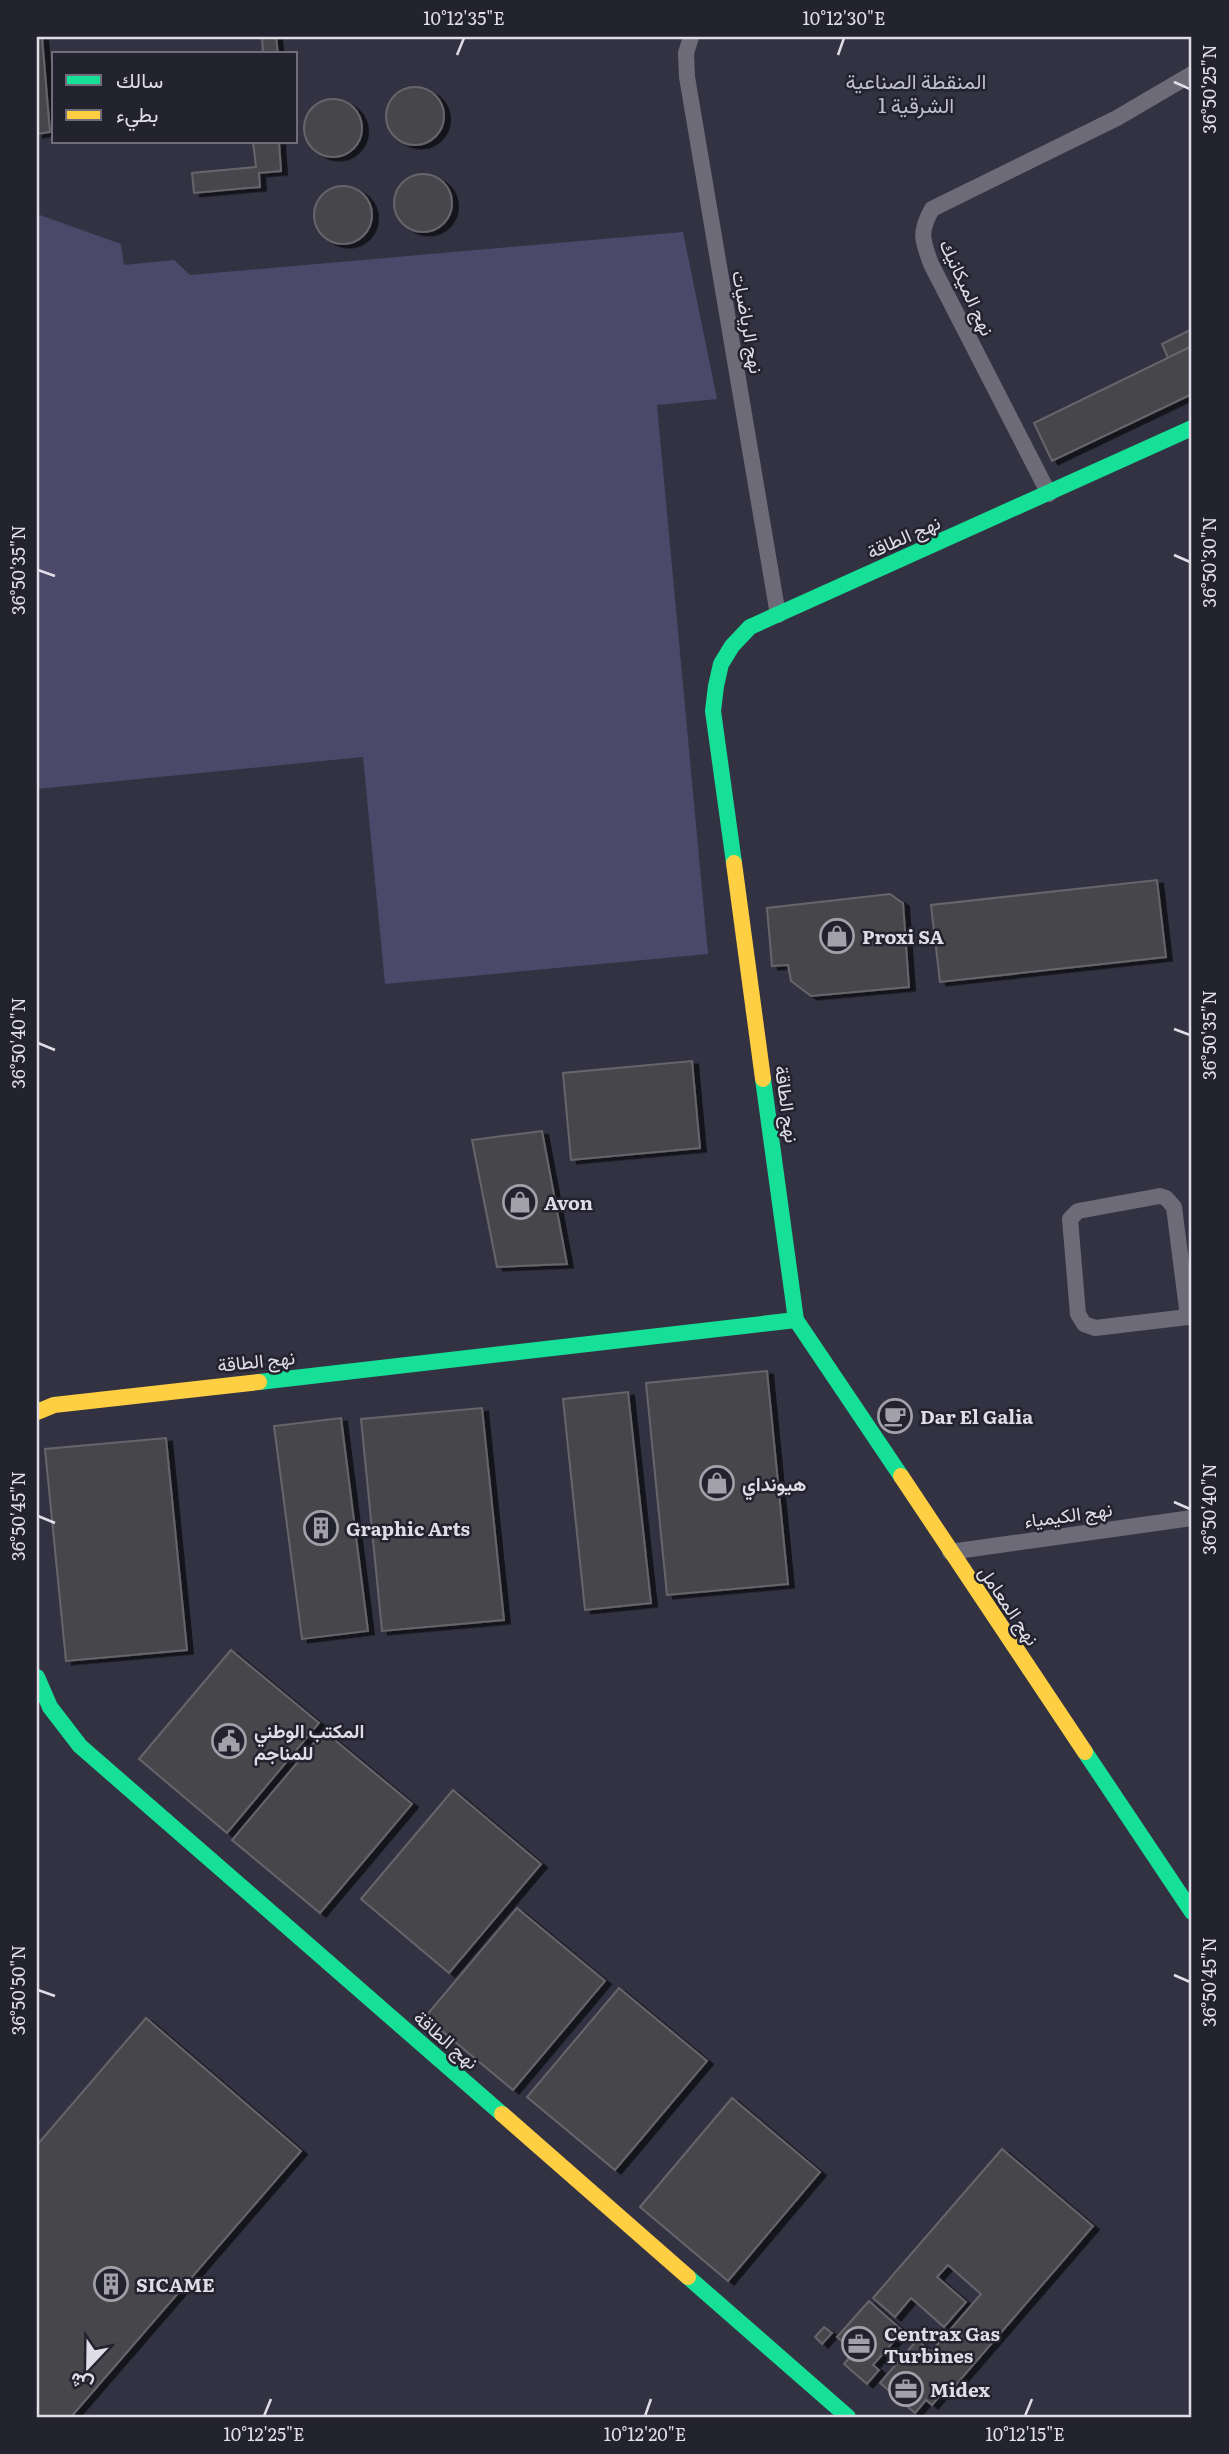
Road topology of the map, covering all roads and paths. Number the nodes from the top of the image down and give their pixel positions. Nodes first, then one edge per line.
1 (691, 37) edge
2 (1192, 74) edge
3 (1192, 428) edge
4 (1049, 494) junction
5 (778, 615) junction
6 (1190, 1317) edge
7 (796, 1320) junction
8 (37, 1412) edge
9 (1192, 1518) edge
10 (950, 1552) junction
11 (37, 1677) edge
12 (1192, 1912) edge
13 (848, 2417) edge

1 - 5 street, نهج الرياضيات
2 - 4 street, نهج الميكانيك
3 - 4 street, نهج الطاقة
4 - 5 street, نهج الطاقة
5 - 7 street, نهج الطاقة
6 - 6 street
7 - 8 street, نهج الطاقة
7 - 10 street, نهج المعامل
9 - 10 street, نهج الكيمياء
10 - 12 street, نهج المعامل
11 - 13 street, نهج الطاقة

